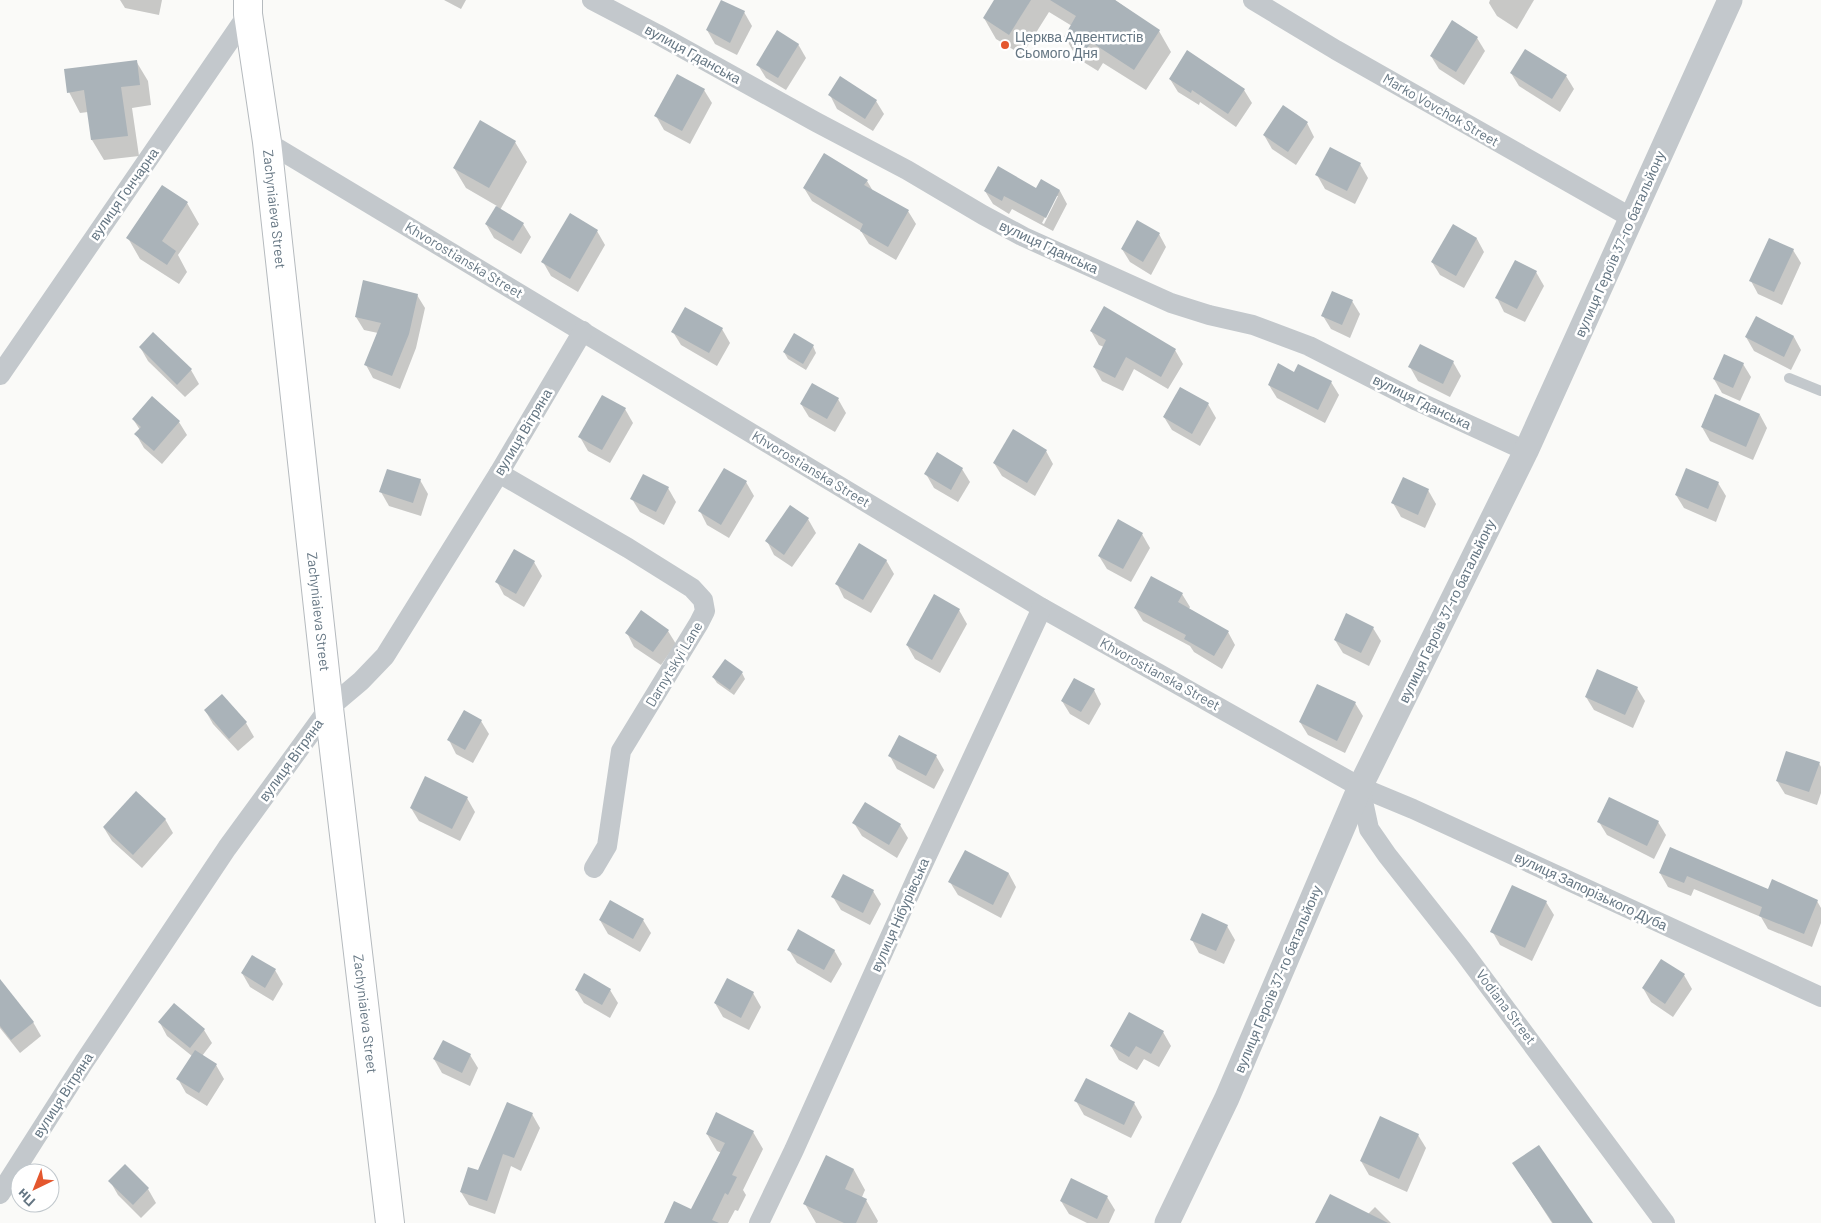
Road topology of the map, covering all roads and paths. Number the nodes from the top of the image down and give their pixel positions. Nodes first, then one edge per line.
1 (592, 0) edge
2 (1253, 0) edge
3 (1730, 0) edge
4 (248, 7) edge
5 (267, 142) junction
6 (1632, 218) junction
7 (583, 331) junction
8 (0, 375) edge
9 (1788, 378) dead end
10 (1821, 391) edge
11 (1526, 452) junction
12 (499, 473) junction
13 (1042, 608) junction
14 (329, 708) junction
15 (1360, 787) junction
16 (594, 868) dead end
17 (1821, 997) edge
18 (0, 1194) edge
19 (390, 1223) edge
20 (759, 1223) edge
21 (1167, 1223) edge
22 (1666, 1223) edge

1 - 11 street, вулиця Гданська
2 - 6 street, Marko Vovchok Street
3 - 6 street, вулиця Героїв 37-го батальйону
4 - 5 main road, Zachyniaieva Street
4 - 8 street, вулиця Гончарна
5 - 7 street, Khvorostianska Street
5 - 14 main road, Zachyniaieva Street
6 - 11 street, вулиця Героїв 37-го батальйону
7 - 12 street, вулиця Вітряна
7 - 13 street, Khvorostianska Street
9 - 10 lane
11 - 15 street, вулиця Героїв 37-го батальйону
12 - 14 street, вулиця Вітряна
12 - 16 street, Darnytskyi Lane
13 - 15 street, Khvorostianska Street
13 - 20 street, вулиця Нібурівська
14 - 18 street, вулиця Вітряна
14 - 19 main road, Zachyniaieva Street
15 - 17 street, вулиця Запорізького Дуба
15 - 21 street, вулиця Героїв 37-го батальйону
15 - 22 street, Vodiana Street

